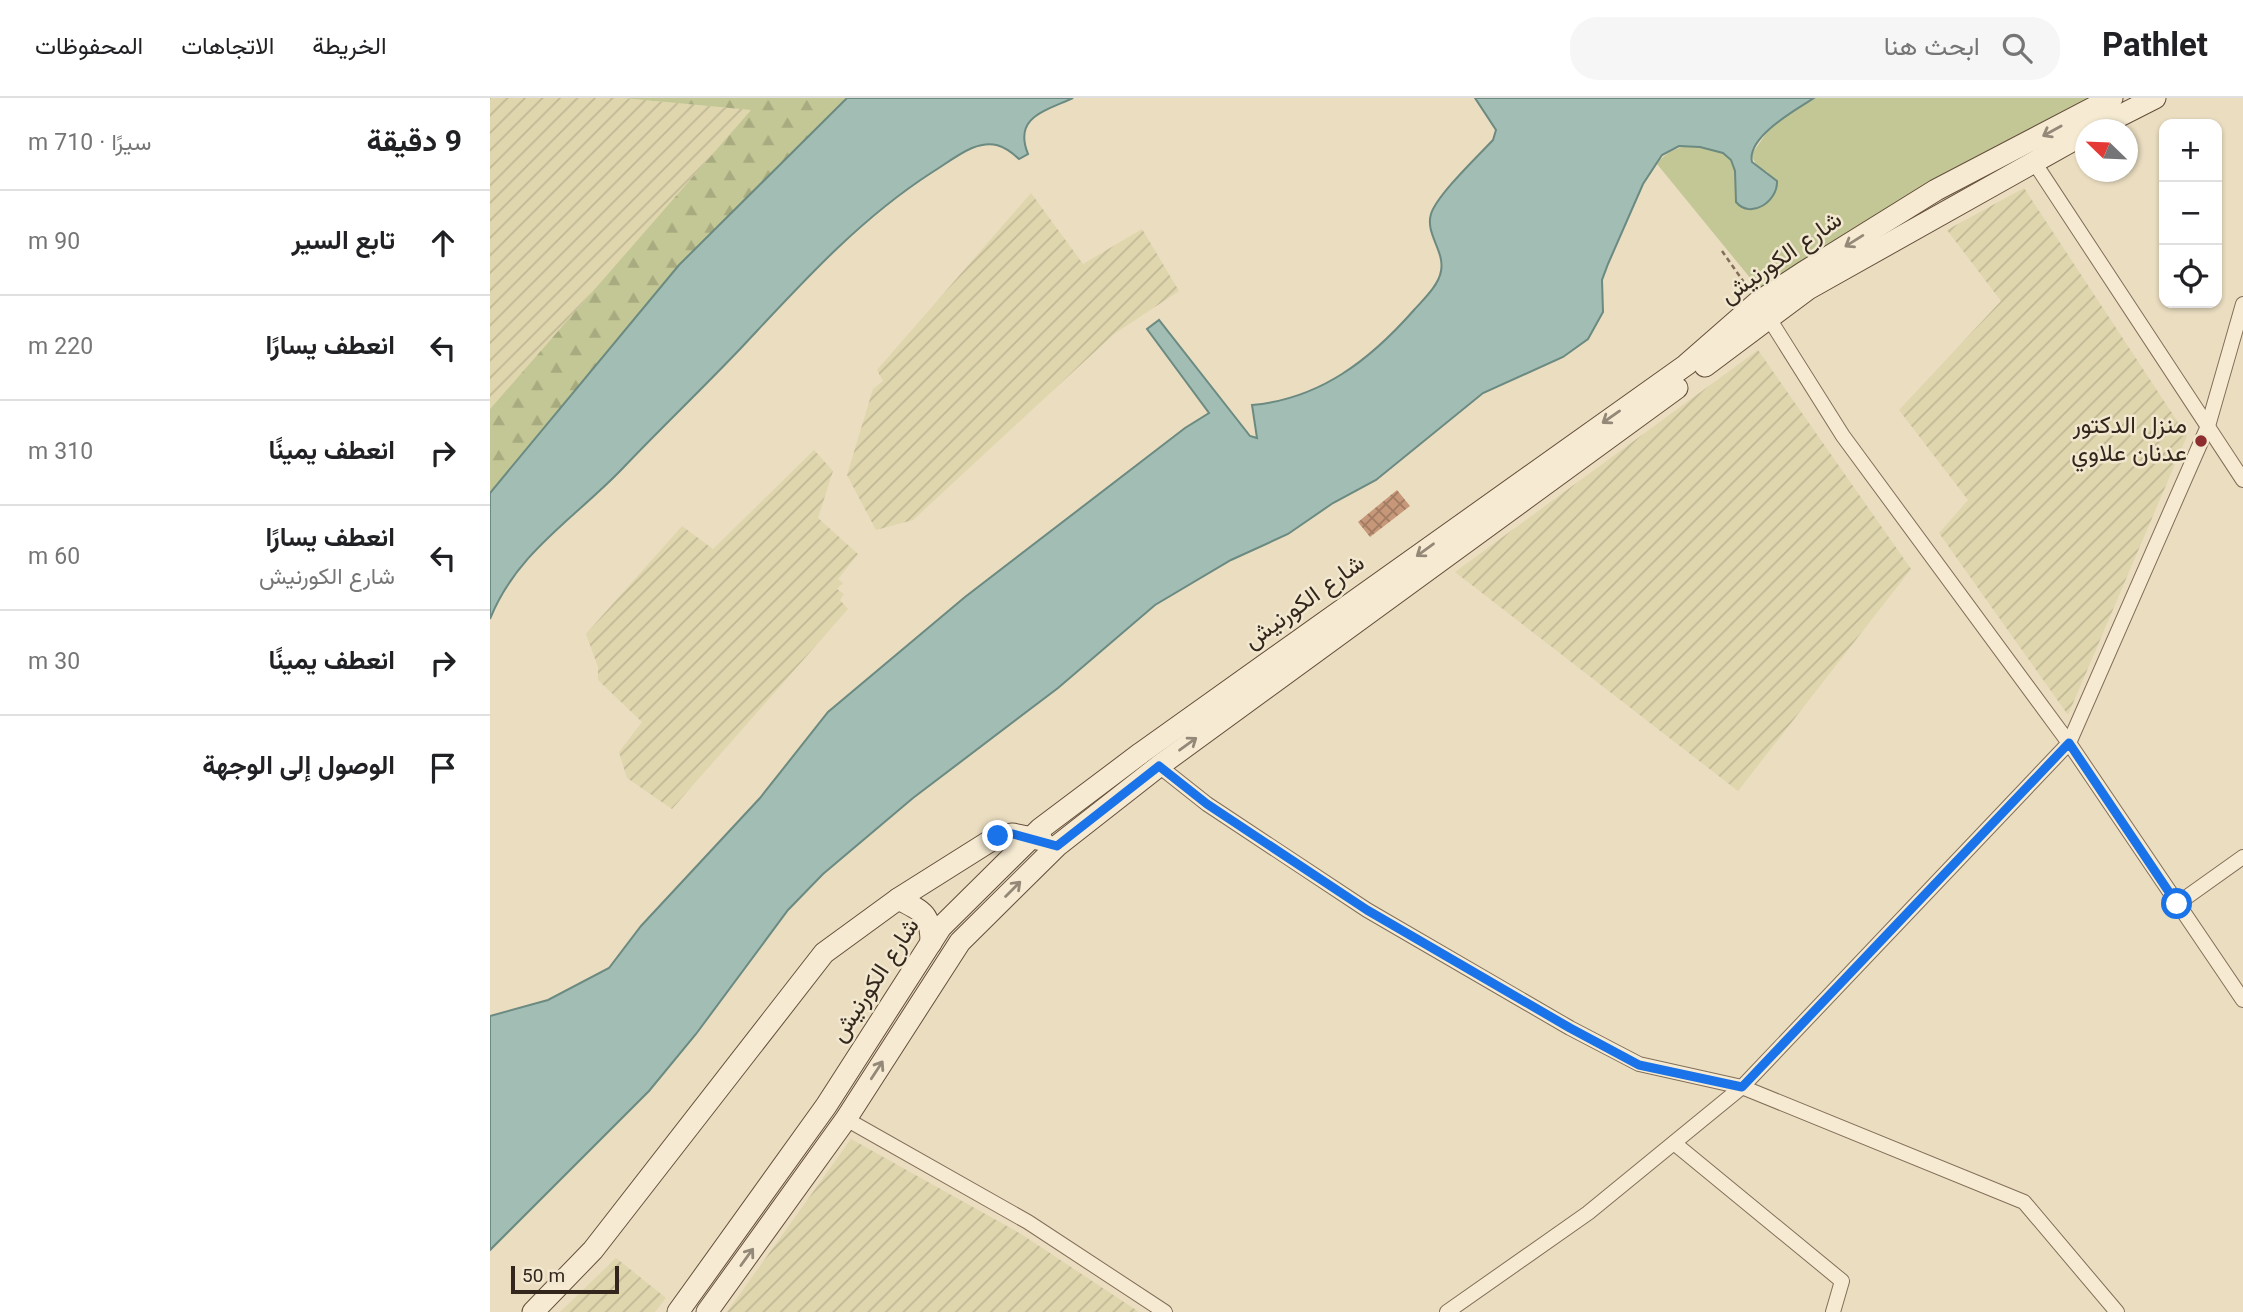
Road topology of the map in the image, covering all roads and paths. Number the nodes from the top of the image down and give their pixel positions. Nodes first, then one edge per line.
1 (2155, 98) edge
2 (2108, 104) edge
3 (2099, 119) edge
4 (2075, 139) edge
5 (2034, 162) junction
6 (1721, 251) dead end
7 (2243, 304) edge
8 (1763, 309) junction
9 (2208, 426) junction
10 (2243, 480) edge
11 (2069, 743) junction
12 (1159, 766) junction
13 (1032, 837) junction
14 (1057, 846) junction
15 (2243, 856) edge
16 (898, 899) junction
17 (2177, 904) junction
18 (931, 943) junction
19 (2243, 999) edge
20 (1742, 1087) junction
21 (846, 1119) junction
22 (1674, 1143) junction
23 (533, 1312) edge
24 (678, 1312) edge
25 (707, 1312) edge
26 (1165, 1312) edge
27 (1447, 1312) edge
28 (1833, 1312) edge
29 (2117, 1312) edge

1 - 2 main road, شارع الكورنيش
2 - 3 main road, شارع الكورنيش
2 -> 8 main road, شارع الكورنيش
4 - 5 main road, شارع الكورنيش
5 - 8 main road, شارع الكورنيش
5 - 9 street
6 - 8 path
7 - 9 street
8 - 11 street
12 -> 8 main road, شارع الكورنيش
8 -> 13 main road, شارع الكورنيش
9 - 10 street
9 - 11 street
11 - 17 street
11 - 20 street
12 - 14 main road, شارع الكورنيش
12 - 20 street
13 - 14 main road
13 - 16 main road
13 - 18 main road, شارع الكورنيش
21 -> 14 main road, شارع الكورنيش
15 - 17 street
16 - 18 main road
16 - 23 main road
17 - 19 street
18 - 24 main road, شارع الكورنيش
20 - 22 street
20 - 29 street
25 -> 21 main road, شارع الكورنيش
21 - 26 street
22 - 27 street
22 - 28 street

